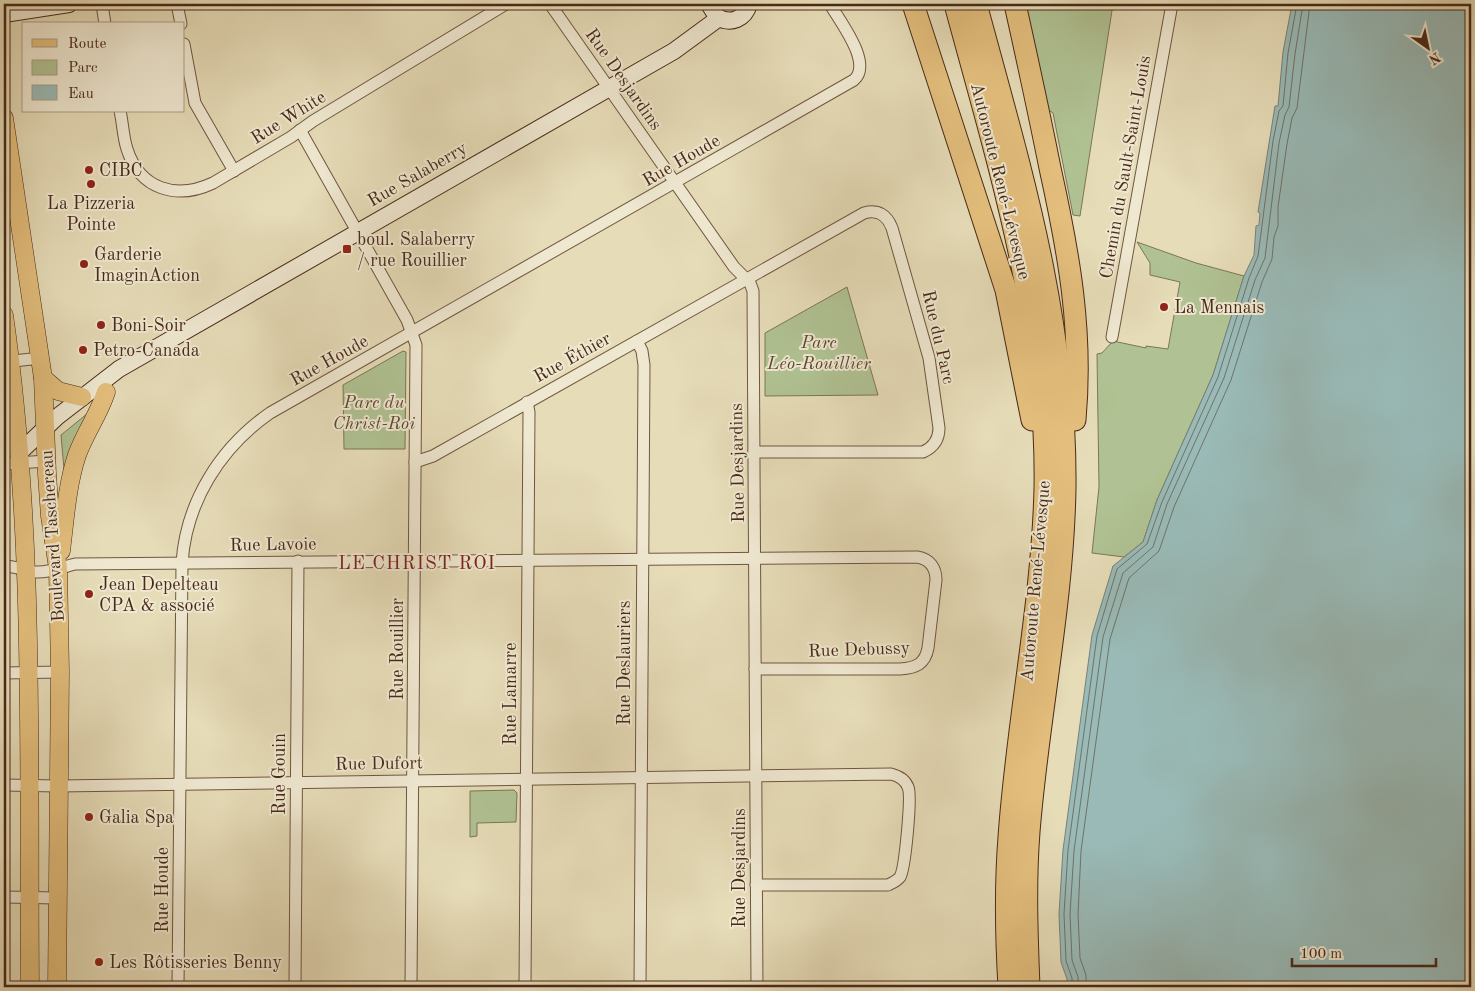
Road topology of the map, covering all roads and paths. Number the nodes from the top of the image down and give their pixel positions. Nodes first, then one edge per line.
1 (69, 4) edge
2 (102, 4) edge
3 (177, 4) edge
4 (506, 4) edge
5 (550, 4) edge
6 (708, 4) edge
7 (830, 4) edge
8 (913, 4) edge
9 (955, 4) edge
10 (976, 4) edge
11 (1015, 4) edge
12 (1172, 4) edge
13 (752, 6) edge
14 (4, 14) edge
15 (719, 18) junction
16 (105, 22) edge
17 (180, 22) edge
18 (185, 49) edge
19 (674, 51) junction
20 (609, 88) junction
21 (120, 112) edge
22 (4, 118) edge
23 (300, 130) junction
24 (234, 171) junction
25 (675, 184) junction
26 (357, 231) junction
27 (745, 279) junction
28 (4, 314) edge
29 (413, 332) junction
30 (181, 336) junction
31 (1112, 337) dead end
32 (637, 341) junction
33 (41, 358) junction
34 (7, 362) edge
35 (43, 378) junction
36 (106, 392) junction
37 (82, 397) junction
38 (527, 402) junction
39 (45, 435) junction
40 (754, 452) junction
41 (12, 461) edge
42 (46, 461) junction
43 (415, 462) junction
44 (1045, 489) junction
45 (1062, 547) junction
46 (755, 558) junction
47 (643, 559) junction
48 (415, 560) junction
49 (528, 560) junction
50 (298, 561) junction
51 (182, 563) junction
52 (4, 566) edge
53 (58, 568) junction
54 (28, 570) junction
55 (755, 669) junction
56 (29, 672) junction
57 (60, 672) junction
58 (4, 673) edge
59 (756, 775) junction
60 (527, 778) junction
61 (641, 778) junction
62 (413, 780) junction
63 (296, 782) junction
64 (179, 783) junction
65 (4, 785) edge
66 (30, 786) junction
67 (58, 786) junction
68 (756, 886) junction
69 (4, 897) edge
70 (30, 898) junction
71 (58, 898) junction
72 (30, 987) edge
73 (56, 987) edge
74 (178, 987) edge
75 (295, 987) edge
76 (411, 987) edge
77 (525, 987) edge
78 (640, 987) edge
79 (757, 987) edge
80 (1009, 987) edge
81 (1029, 987) edge

1 - 14 street
2 - 16 street
3 - 17 street
4 - 23 street, Rue White
5 - 20 street, Rue Desjardins
6 - 15 street
6 - 19 street, Rue Salaberry
7 - 25 street, Rue Houde
8 - 44 highway
9 - 44 highway, Autoroute René-Lévesque
10 - 45 highway, Autoroute René-Lévesque
11 - 45 highway
12 - 31 street, Chemin du Sault-Saint-Louis
13 - 15 street
15 - 19 street, Rue Salaberry
18 - 24 street
19 - 20 street, Rue Salaberry
20 - 25 street, Rue Desjardins
20 - 26 street, Rue Salaberry
21 - 24 street, Rue White
22 - 33 main road, Boulevard Taschereau
23 - 24 street, Rue White
23 - 26 street, Rue Rouillier
25 - 27 street, Rue Desjardins
25 - 29 street, Rue Houde
26 - 29 street, Rue Rouillier
26 - 30 street, Rue Salaberry
27 - 32 street, Rue Éthier
27 - 40 street, Rue Desjardins
27 - 40 street, Rue du Parc
28 - 34 main road, Boulevard Taschereau
29 - 43 street, Rue Rouillier
29 - 51 street, Rue Houde
30 - 36 street, Rue Salaberry
30 - 37 street, Rue Salaberry
32 - 38 street, Rue Éthier
32 - 47 street, Rue Deslauriers
33 - 34 street
33 - 35 main road, Boulevard Taschereau
34 - 41 main road, Boulevard Taschereau
35 - 37 main road
35 - 39 main road, Boulevard Taschereau
36 - 39 street, Rue Salaberry
36 - 53 main road
37 - 39 street, Rue Salaberry
38 - 43 street, Rue Éthier
38 - 49 street, Rue Lamarre
39 - 41 street, Rue Salaberry
39 - 42 main road, Boulevard Taschereau
40 - 46 street, Rue Desjardins
41 - 42 street
41 - 54 main road, Boulevard Taschereau
42 - 53 main road, Boulevard Taschereau
43 - 48 street, Rue Rouillier
44 - 80 highway, Autoroute René-Lévesque
45 - 81 highway, Autoroute René-Lévesque
46 - 47 street, Rue Lavoie
46 - 55 street, Rue Desjardins
46 - 55 street, Rue Debussy
47 - 49 street, Rue Lavoie
47 - 61 street, Rue Deslauriers
48 - 49 street, Rue Lavoie
48 - 50 street, Rue Lavoie
48 - 62 street, Rue Rouillier
49 - 60 street, Rue Lamarre
50 - 51 street, Rue Lavoie
50 - 63 street, Rue Gouin
51 - 53 street, Rue Lavoie
51 - 64 street, Rue Houde
52 - 54 street, Rue Lavoie
53 - 54 street, Rue Lavoie
53 - 57 main road, Boulevard Taschereau
54 - 56 main road, Boulevard Taschereau
55 - 59 street, Rue Desjardins
56 - 57 street
56 - 58 street
56 - 66 main road, Boulevard Taschereau
57 - 67 main road, Boulevard Taschereau
59 - 61 street, Rue Dufort
59 - 68 street, Rue Desjardins
59 - 68 street, Rue Dufort
60 - 61 street, Rue Dufort
60 - 62 street, Rue Dufort
60 - 77 street, Rue Lamarre
61 - 78 street, Rue Deslauriers
62 - 63 street, Rue Dufort
62 - 76 street, Rue Rouillier
63 - 64 street, Rue Dufort
63 - 75 street, Rue Gouin
64 - 67 street, Rue Dufort
64 - 74 street, Rue Houde
65 - 66 street, Rue Dufort
66 - 67 street, Rue Dufort
66 - 70 main road, Boulevard Taschereau
67 - 71 main road, Boulevard Taschereau
68 - 79 street, Rue Desjardins
69 - 70 street
70 - 71 street
70 - 72 main road, Boulevard Taschereau
71 - 73 main road, Boulevard Taschereau

